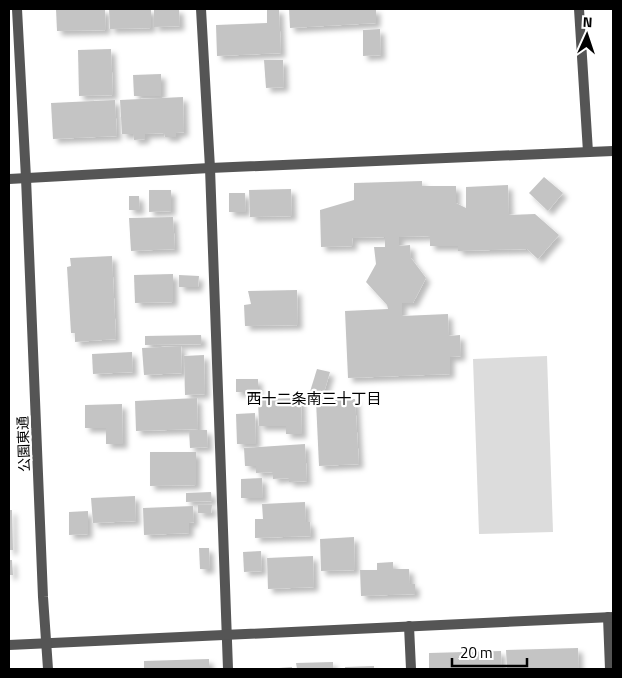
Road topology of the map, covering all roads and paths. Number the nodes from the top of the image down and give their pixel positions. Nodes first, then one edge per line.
1 (17, 9) edge
2 (201, 9) edge
3 (579, 9) edge
4 (613, 151) edge
5 (588, 152) junction
6 (210, 168) junction
7 (26, 178) junction
8 (9, 179) edge
9 (610, 617) edge
10 (409, 626) junction
11 (226, 635) junction
12 (46, 643) junction
13 (9, 645) edge
14 (48, 669) edge
15 (228, 669) edge
16 (411, 669) edge
17 (610, 669) edge

1 - 7 street, 公園東通
2 - 6 street
3 - 5 street
4 - 5 street
5 - 6 street
6 - 7 street
6 - 11 street
7 - 8 street
7 - 12 street, 公園東通
9 - 10 street
9 - 17 street
10 - 11 street
10 - 16 street
11 - 12 street
11 - 15 street
12 - 13 street
12 - 14 street, 公園東通

